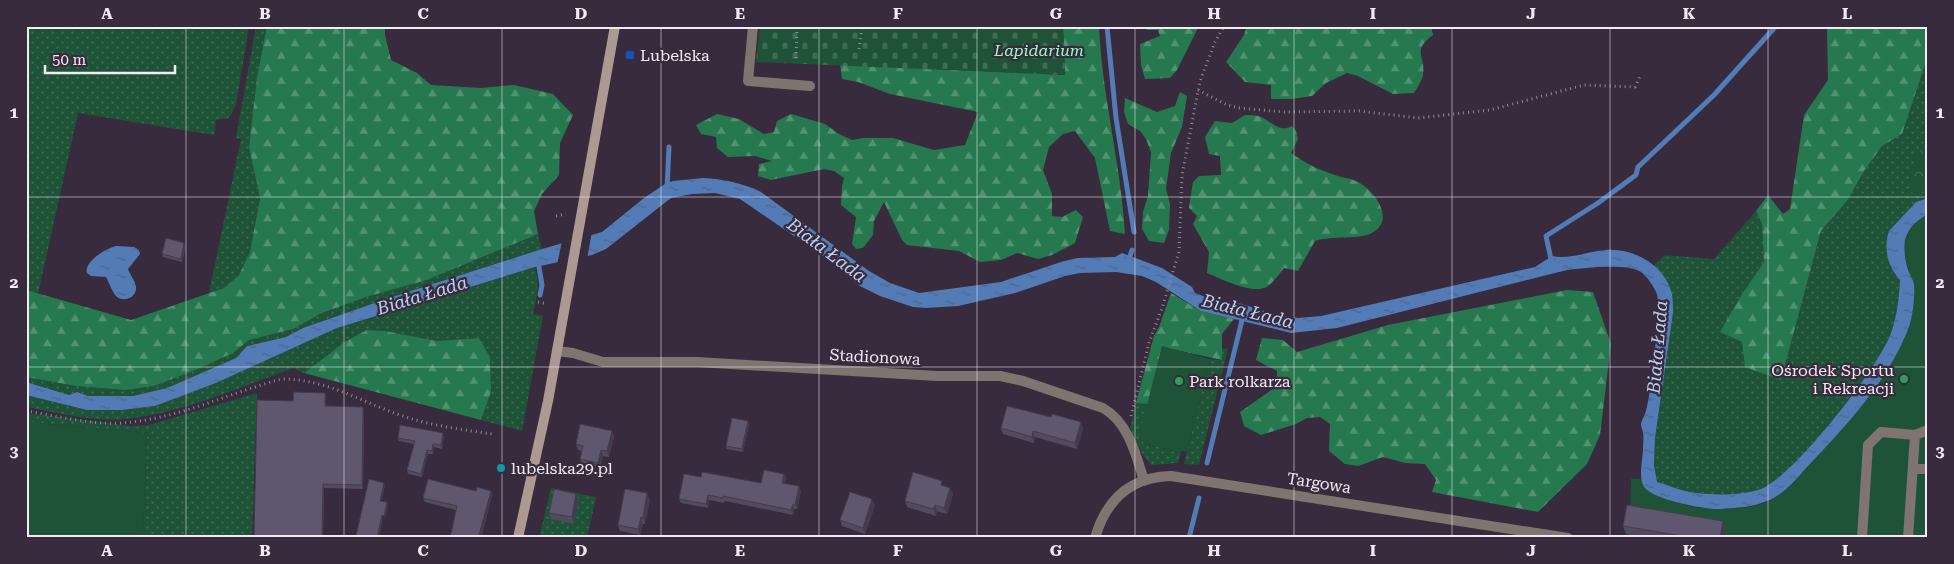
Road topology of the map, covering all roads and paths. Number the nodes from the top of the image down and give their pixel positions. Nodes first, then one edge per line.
1 (615, 26) edge
2 (753, 26) edge
3 (797, 26) edge
4 (862, 26) edge
5 (1224, 26) edge
6 (859, 49) dead end
7 (796, 58) dead end
8 (1640, 74) dead end
9 (810, 86) dead end
10 (1198, 90) junction
11 (566, 214) dead end
12 (556, 216) dead end
13 (538, 302) dead end
14 (547, 304) dead end
15 (557, 351) junction
16 (26, 410) edge
17 (1128, 425) dead end
18 (1928, 430) edge
19 (492, 434) dead end
20 (1915, 435) junction
21 (1913, 469) junction
22 (1928, 470) edge
23 (1144, 481) junction
24 (518, 538) edge
25 (1095, 538) edge
26 (1568, 538) edge
27 (1862, 538) edge
28 (1908, 538) edge

1 - 15 street
2 - 9 street
3 - 7 path
4 - 6 path
5 - 10 path
8 - 10 path
10 - 17 path
11 - 12 path
13 - 14 path
15 - 23 street, Stadionowa
15 - 24 street
16 - 19 path
18 - 20 street
20 - 21 street
20 - 27 street
21 - 22 street
21 - 28 street
23 - 25 street, Targowa
23 - 26 street, Targowa

